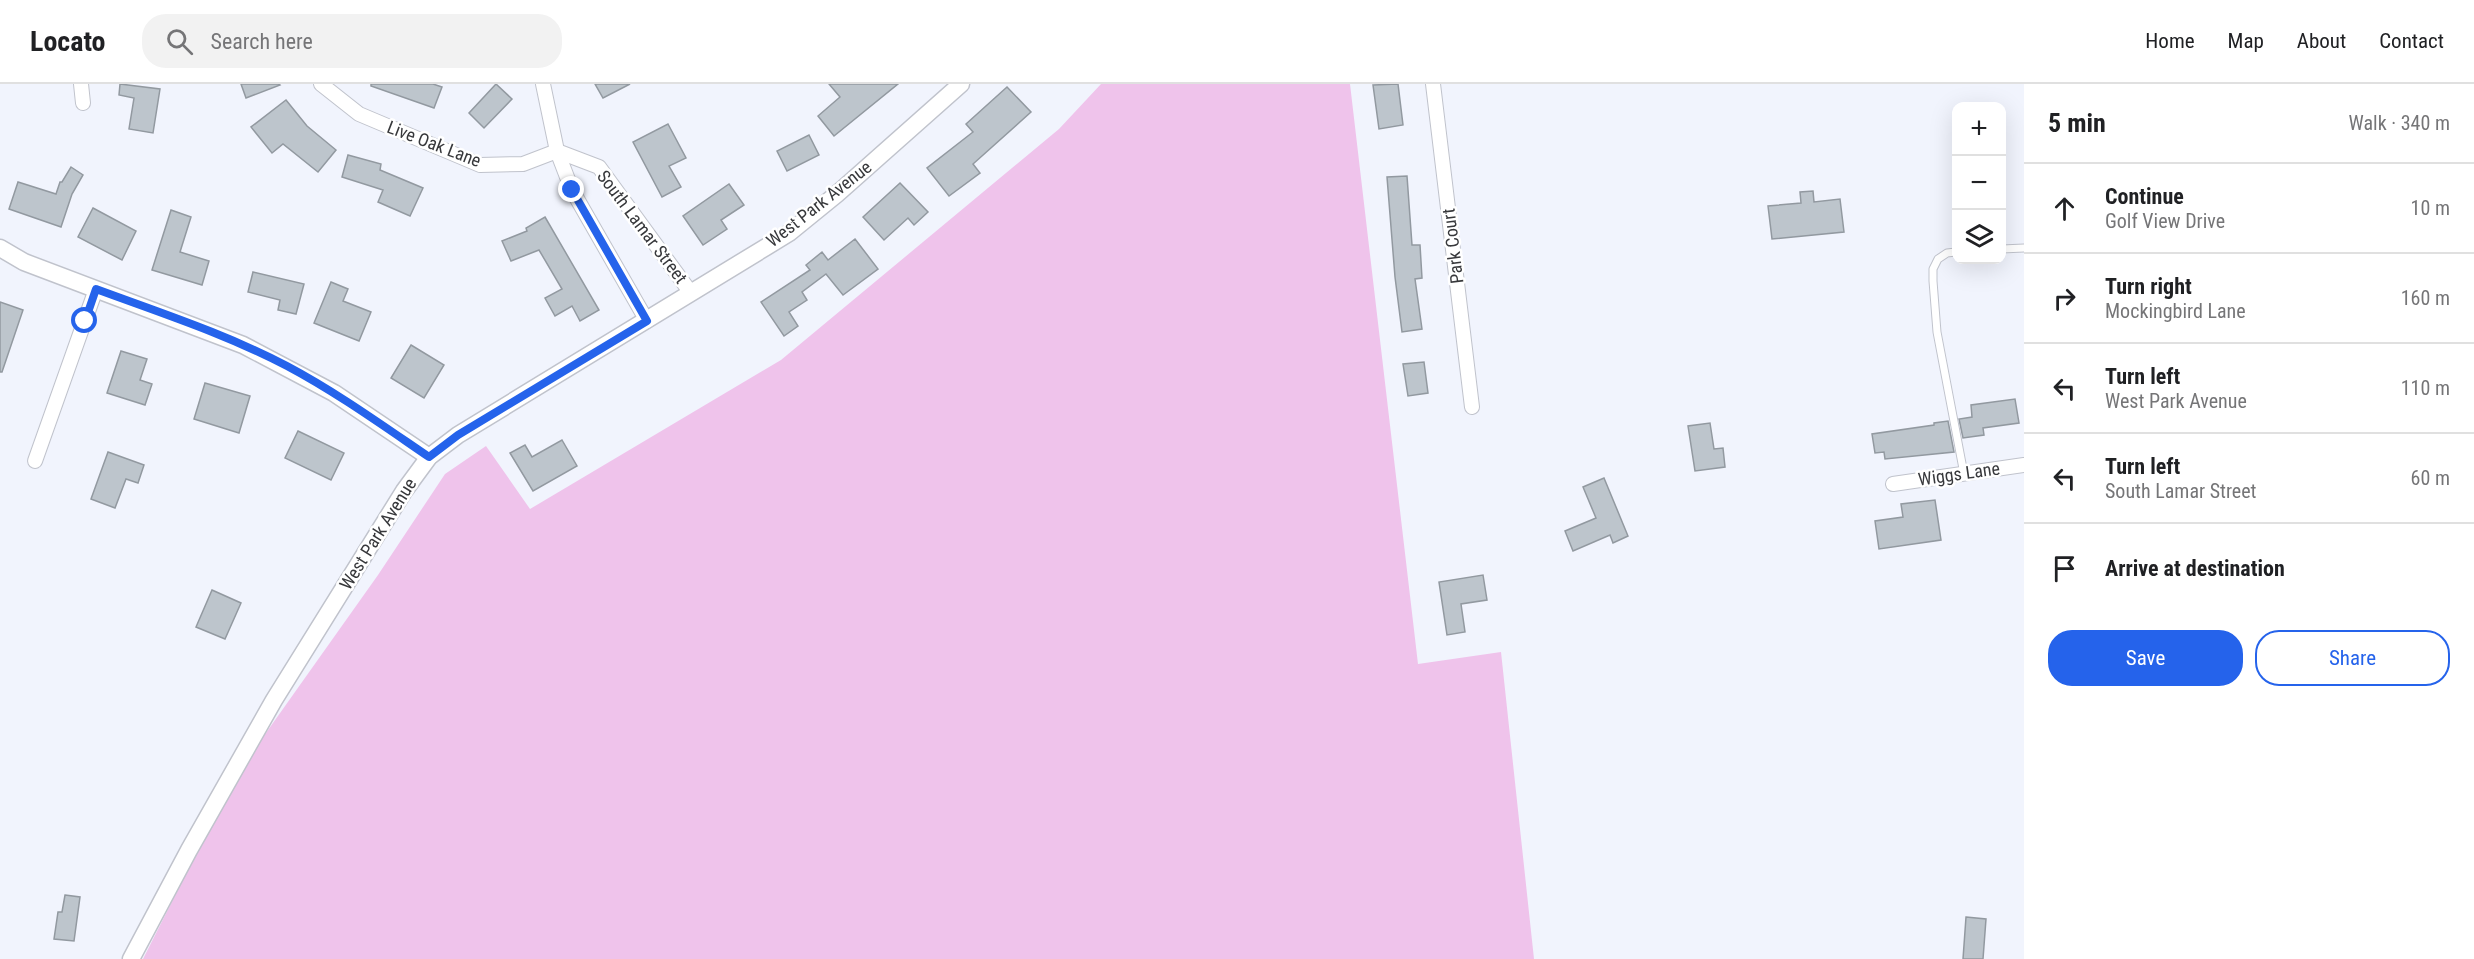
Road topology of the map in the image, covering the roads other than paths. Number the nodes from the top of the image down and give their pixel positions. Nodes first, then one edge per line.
1 (81, 84) edge
2 (321, 84) edge
3 (543, 84) edge
4 (962, 84) edge
5 (1435, 84) edge
6 (83, 103) dead end
7 (557, 151) junction
8 (0, 248) edge
9 (2024, 248) edge
10 (2006, 249) edge
11 (1952, 252) edge
12 (96, 289) junction
13 (691, 293) junction
14 (647, 321) junction
15 (1472, 407) dead end
16 (429, 457) junction
17 (34, 461) dead end
18 (2024, 465) edge
19 (1964, 474) junction
20 (1893, 484) dead end
21 (131, 959) edge

1 - 6 street
2 - 7 street, Live Oak Lane
3 - 7 street, South Lamar Street
4 - 13 street, West Park Avenue
5 - 15 street, Park Court
7 - 13 street, South Lamar Street
7 - 14 street, South Lamar Street
8 - 12 street
9 - 10 lane
11 - 19 lane
12 - 16 street
12 - 17 street
13 - 14 street, West Park Avenue
14 - 16 street, West Park Avenue
16 - 21 street, West Park Avenue
18 - 19 street, Wiggs Lane
19 - 20 street, Wiggs Lane

